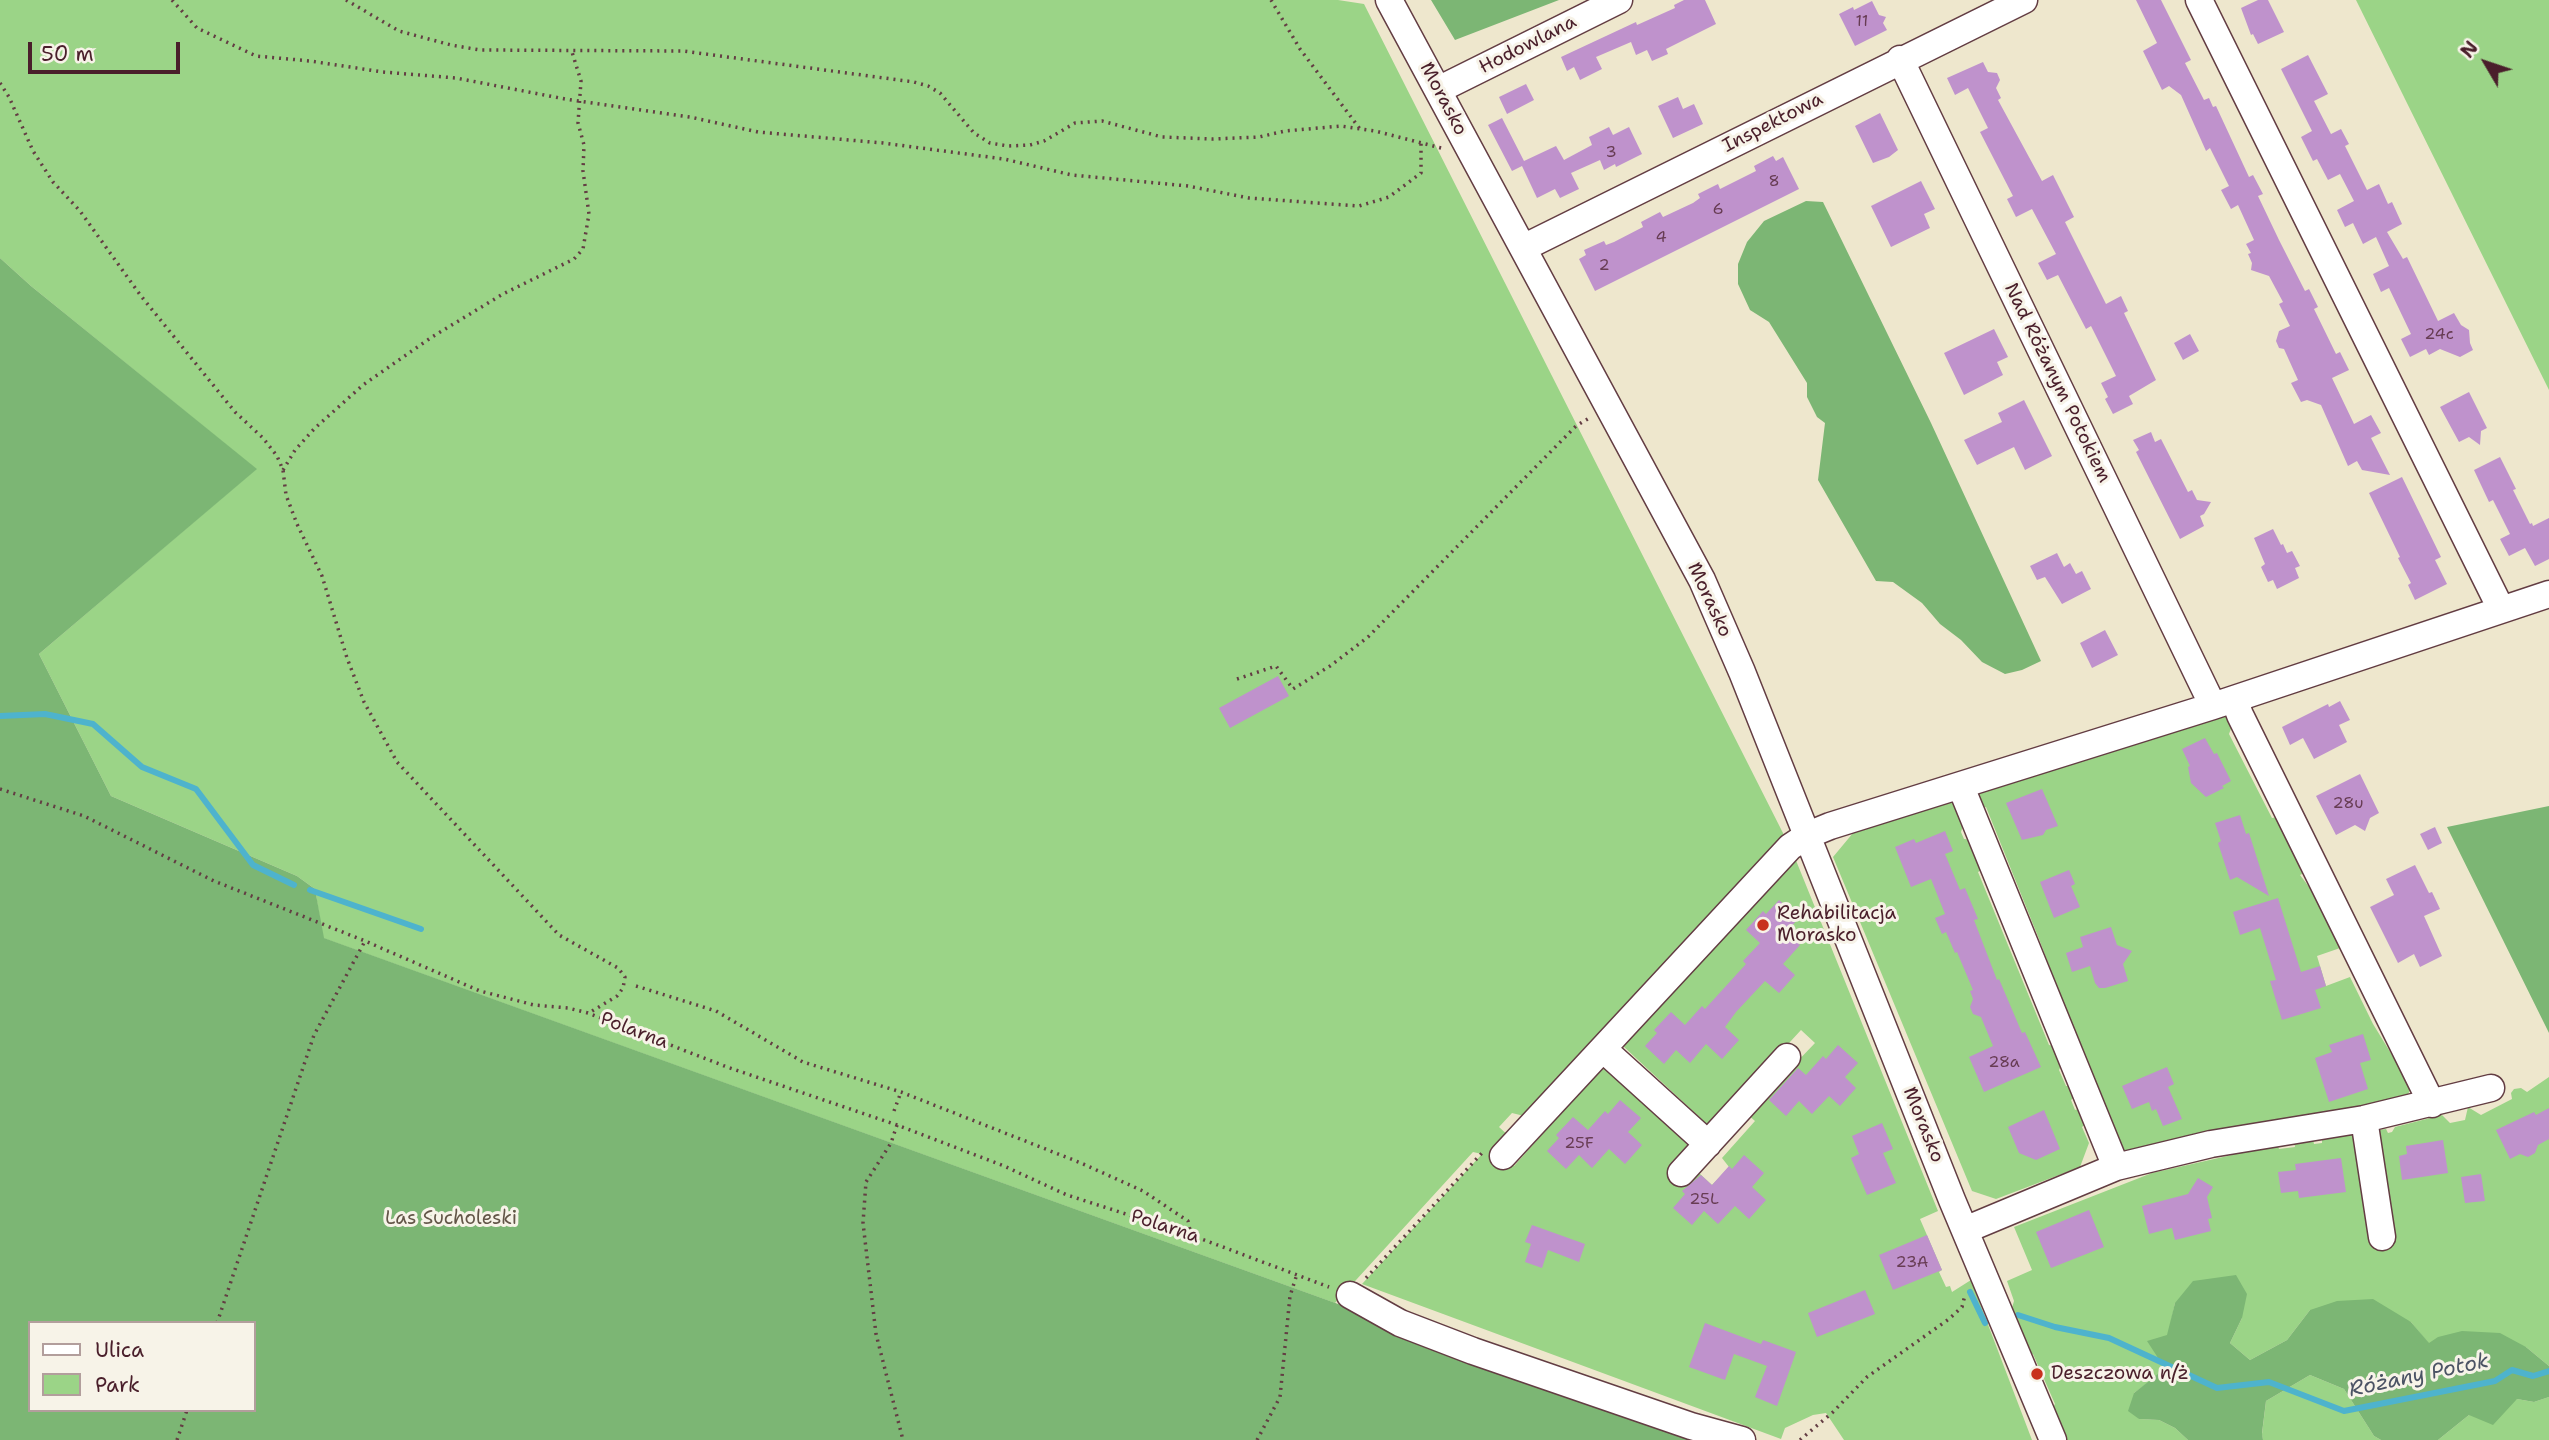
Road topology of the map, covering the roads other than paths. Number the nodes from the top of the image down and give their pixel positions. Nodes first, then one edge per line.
1 (1390, 0) edge
2 (1619, 0) edge
3 (2024, 0) edge
4 (2199, 0) edge
5 (1900, 59) junction
6 (1438, 90) junction
7 (1523, 248) junction
8 (2549, 594) edge
9 (2501, 609) junction
10 (2224, 702) junction
11 (1961, 787) junction
12 (1808, 835) junction
13 (1603, 1049) junction
14 (1787, 1057) dead end
15 (2491, 1088) dead end
16 (2432, 1104) junction
17 (2364, 1119) junction
18 (1707, 1144) junction
19 (1503, 1156) road end
20 (2116, 1167) junction
21 (1681, 1173) dead end
22 (1965, 1230) junction
23 (2382, 1237) dead end
24 (1350, 1295) road end
25 (1742, 1440) edge
26 (2053, 1440) edge

1 - 6 street, Morasko
2 - 6 street, Hodowlana
3 - 5 street, Inspektowa
4 - 9 street
5 - 7 street, Inspektowa
5 - 10 street, Nad Różanym Potokiem
6 - 7 street, Morasko
7 - 12 street, Morasko
8 - 9 street
9 - 10 street
10 - 11 street
10 - 16 street
11 - 12 street
11 - 20 street
12 - 13 street
12 - 22 street, Morasko
13 - 18 street
13 - 19 street
14 - 18 street
15 - 16 street
16 - 17 street
17 - 20 street
17 - 23 street
18 - 21 street
20 - 22 street
22 - 26 street, Morasko
24 - 25 street

